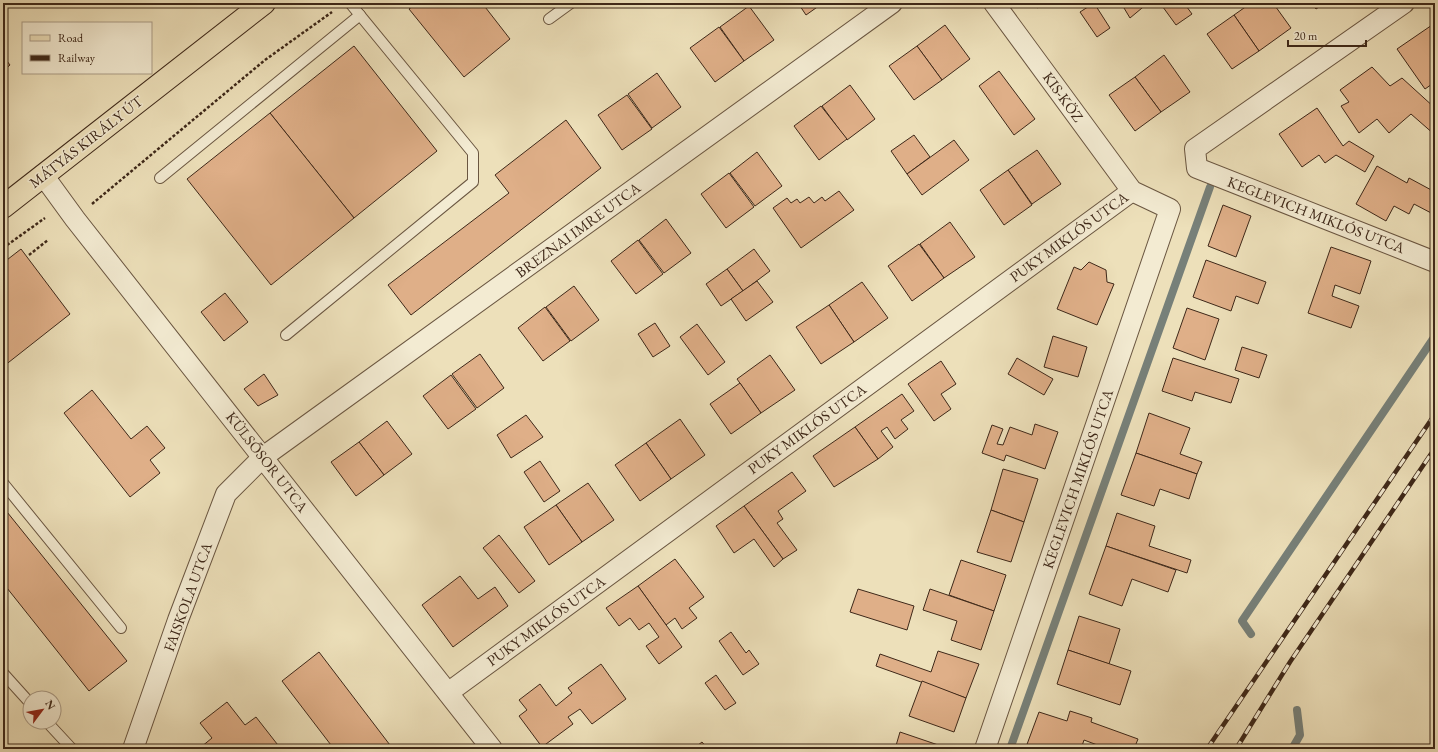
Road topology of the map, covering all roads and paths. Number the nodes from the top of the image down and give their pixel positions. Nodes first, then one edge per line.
1 (264, 3) edge
2 (350, 3) edge
3 (571, 3) edge
4 (892, 3) edge
5 (994, 3) edge
6 (1404, 3) edge
7 (338, 7) dead end
8 (360, 15) junction
9 (549, 19) dead end
10 (43, 175) junction
11 (160, 178) dead end
12 (1132, 191) junction
13 (3, 207) edge
14 (1170, 209) joint
15 (75, 219) junction
16 (48, 240) dead end
17 (3, 248) edge
18 (29, 255) dead end
19 (1435, 262) edge
20 (286, 335) dead end
21 (263, 457) junction
22 (3, 483) edge
23 (121, 628) dead end
24 (3, 674) edge
25 (449, 692) junction
26 (22, 694) edge
27 (54, 730) edge
28 (72, 749) edge
29 (133, 749) edge
30 (492, 749) edge
31 (986, 749) edge

1 - 10 main road, MÁTYÁS KIRÁLY ÚT
2 - 8 lane
3 - 9 lane
4 - 21 street, BREZNAI IMRE UTCA
5 - 12 street, KIS-KÖZ
6 - 19 street, KEGLEVICH MIKLÓS UTCA
7 - 15 path
8 - 11 lane
8 - 20 lane
10 - 13 main road, MÁTYÁS KIRÁLY ÚT
10 - 15 street, KÜLSŐSOR UTCA
12 - 14 street, PUKY MIKLÓS UTCA
12 - 25 street, PUKY MIKLÓS UTCA
14 - 31 street, KEGLEVICH MIKLÓS UTCA
15 - 17 path
15 - 21 street, KÜLSŐSOR UTCA
16 - 18 path
21 - 25 street, KÜLSŐSOR UTCA
21 - 29 street, FAISKOLA UTCA
22 - 23 lane
24 - 26 lane
25 - 30 street, KÜLSŐSOR UTCA
27 - 28 lane

